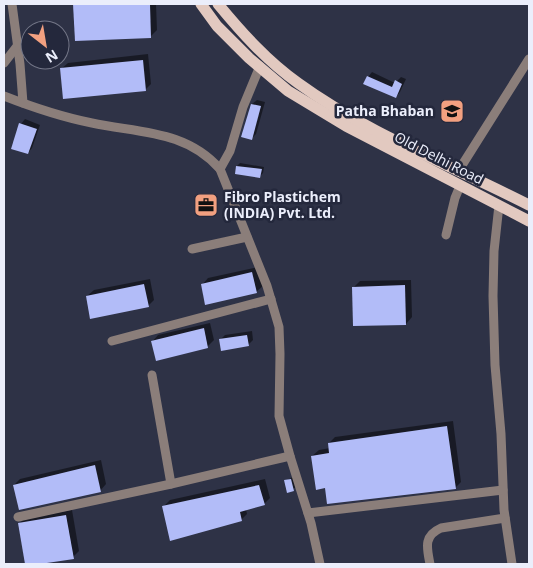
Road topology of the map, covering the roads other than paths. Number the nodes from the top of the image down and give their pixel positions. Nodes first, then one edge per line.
1 (12, 4) edge
2 (201, 4) edge
3 (218, 4) edge
4 (18, 45) junction
5 (6, 57) edge
6 (529, 59) edge
7 (260, 66) junction
8 (4, 96) edge
9 (23, 103) junction
10 (220, 169) junction
11 (459, 170) junction
12 (460, 186) junction
13 (499, 205) junction
14 (529, 205) edge
15 (529, 221) edge
16 (446, 235) dead end
17 (247, 237) junction
18 (192, 249) dead end
19 (271, 299) junction
20 (112, 341) dead end
21 (152, 375) dead end
22 (290, 456) junction
23 (170, 484) junction
24 (503, 490) junction
25 (308, 513) junction
26 (18, 517) dead end
27 (505, 518) junction
28 (320, 564) edge
29 (430, 564) edge
30 (512, 564) edge

1 - 4 street
2 - 7 main road, Old Delhi Road
3 - 11 main road, Old Delhi Road
4 - 5 street
4 - 9 street
6 - 11 street
7 - 10 street
7 - 12 main road, Old Delhi Road
8 - 9 street
9 - 10 street
10 - 17 street
11 - 14 main road, Old Delhi Road
12 - 13 main road, Old Delhi Road
12 - 16 street
13 - 15 main road, Old Delhi Road
13 - 24 street
17 - 18 street
17 - 19 street
19 - 20 street
19 - 22 street
21 - 23 street
22 - 23 street
22 - 25 street
23 - 26 street
24 - 25 street
24 - 27 street
25 - 28 street
27 - 29 street
27 - 30 street

